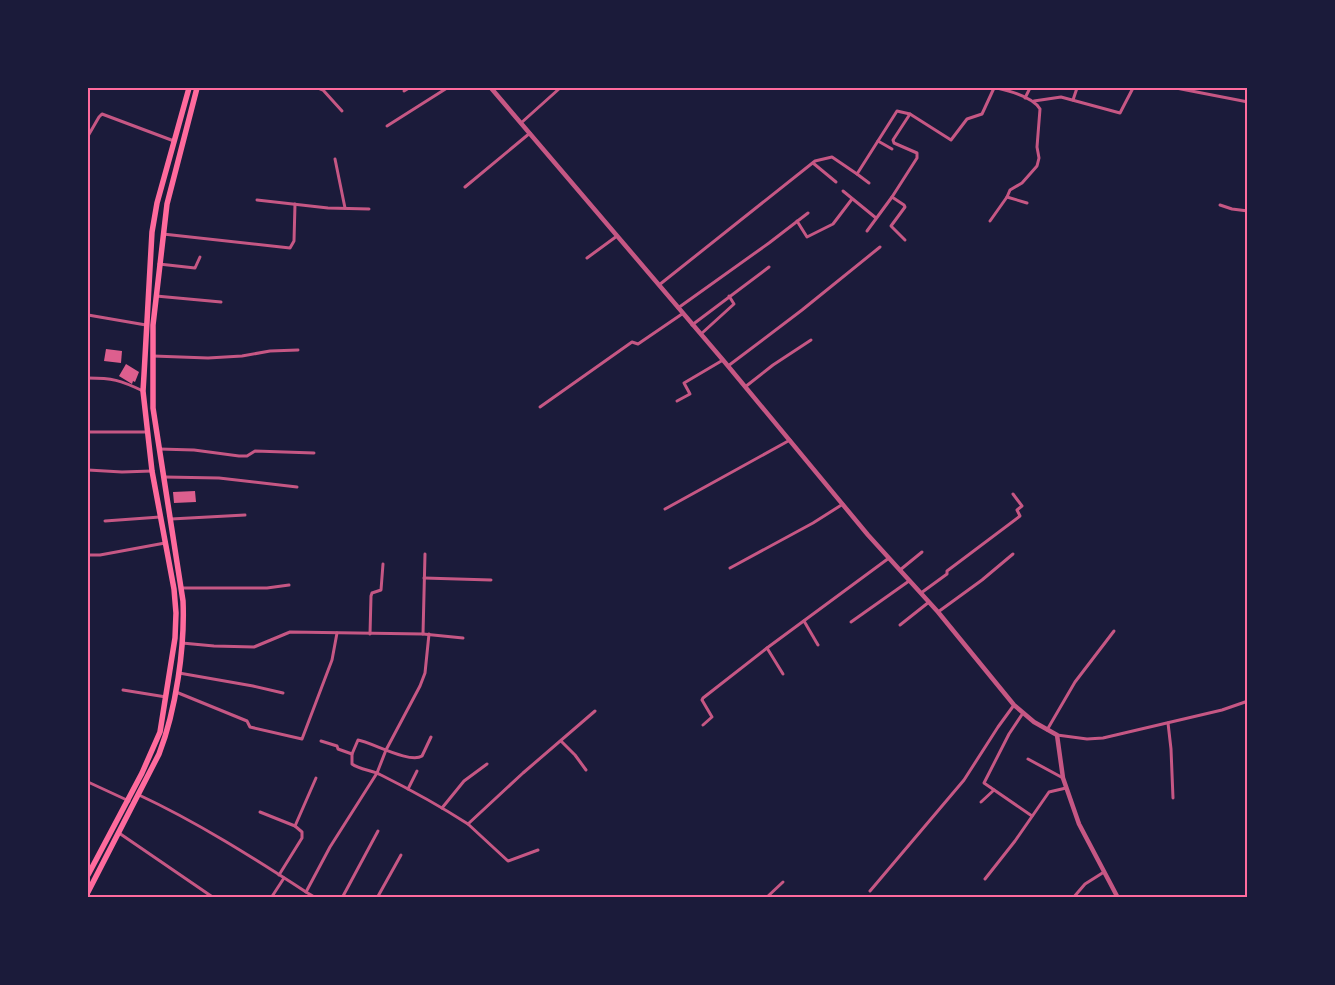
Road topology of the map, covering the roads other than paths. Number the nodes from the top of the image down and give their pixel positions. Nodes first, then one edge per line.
1 (189, 88) edge
2 (197, 88) edge
3 (318, 88) edge
4 (409, 88) edge
5 (447, 88) edge
6 (491, 88) edge
7 (560, 88) edge
8 (995, 88) edge
9 (1030, 88) edge
10 (1077, 88) edge
11 (1132, 88) edge
12 (1176, 88) edge
13 (404, 91) dead end
14 (1026, 98) junction
15 (1073, 100) junction
16 (1034, 101) junction
17 (1248, 102) edge
18 (342, 111) dead end
19 (910, 114) junction
20 (521, 123) junction
21 (387, 126) dead end
22 (530, 133) junction
23 (88, 136) edge
24 (878, 140) junction
25 (174, 141) junction
26 (892, 149) dead end
27 (335, 159) dead end
28 (813, 162) junction
29 (857, 174) junction
30 (162, 182) junction
31 (836, 182) dead end
32 (172, 183) junction
33 (869, 183) dead end
34 (465, 187) dead end
35 (844, 191) dead end
36 (1007, 196) junction
37 (892, 197) junction
38 (852, 199) junction
39 (257, 200) dead end
40 (1027, 203) dead end
41 (295, 204) junction
42 (1220, 205) dead end
43 (345, 208) junction
44 (369, 209) dead end
45 (1248, 211) edge
46 (808, 213) dead end
47 (876, 218) junction
48 (990, 221) dead end
49 (798, 222) junction
50 (866, 231) dead end
51 (162, 234) junction
52 (617, 236) junction
53 (905, 240) dead end
54 (880, 248) dead end
55 (200, 257) dead end
56 (587, 258) dead end
57 (159, 264) junction
58 (768, 267) dead end
59 (659, 286) junction
60 (155, 296) junction
61 (729, 296) junction
62 (221, 302) dead end
63 (678, 308) junction
64 (682, 314) junction
65 (88, 315) edge
66 (147, 326) junction
67 (692, 326) junction
68 (700, 334) junction
69 (811, 340) dead end
70 (298, 350) dead end
71 (152, 356) junction
72 (723, 360) junction
73 (728, 366) junction
74 (88, 378) edge
75 (745, 387) junction
76 (143, 391) junction
77 (677, 401) dead end
78 (540, 407) dead end
79 (88, 432) edge
80 (148, 432) junction
81 (790, 440) junction
82 (158, 449) junction
83 (314, 453) dead end
84 (88, 470) edge
85 (152, 471) junction
86 (163, 477) junction
87 (297, 487) dead end
88 (1013, 494) dead end
89 (844, 504) junction
90 (665, 509) dead end
91 (245, 515) dead end
92 (160, 517) junction
93 (170, 519) junction
94 (105, 521) dead end
95 (165, 543) junction
96 (922, 552) dead end
97 (425, 554) dead end
98 (1013, 554) dead end
99 (88, 555) edge
100 (890, 558) junction
101 (383, 564) dead end
102 (730, 568) dead end
103 (900, 570) junction
104 (424, 578) junction
105 (491, 580) dead end
106 (909, 581) junction
107 (289, 585) dead end
108 (182, 588) junction
109 (920, 594) junction
110 (929, 602) junction
111 (938, 612) junction
112 (804, 621) junction
113 (851, 622) dead end
114 (900, 625) dead end
115 (1114, 631) dead end
116 (337, 633) junction
117 (370, 634) junction
118 (423, 634) junction
119 (429, 634) junction
120 (463, 638) dead end
121 (182, 643) junction
122 (818, 645) dead end
123 (767, 648) junction
124 (178, 673) junction
125 (783, 674) dead end
126 (123, 690) dead end
127 (175, 691) junction
128 (282, 693) dead end
129 (166, 697) junction
130 (1248, 701) edge
131 (1014, 706) junction
132 (595, 711) dead end
133 (1023, 713) junction
134 (1168, 723) junction
135 (703, 725) dead end
136 (1047, 730) junction
137 (1057, 735) junction
138 (431, 737) dead end
139 (321, 741) dead end
140 (561, 741) junction
141 (386, 750) junction
142 (352, 754) junction
143 (1028, 759) dead end
144 (487, 764) dead end
145 (586, 770) dead end
146 (417, 771) dead end
147 (377, 773) junction
148 (316, 778) dead end
149 (1063, 778) junction
150 (88, 782) edge
151 (1066, 788) junction
152 (408, 789) junction
153 (994, 790) junction
154 (138, 795) junction
155 (1174, 798) dead end
156 (127, 800) junction
157 (981, 802) dead end
158 (134, 804) junction
159 (442, 808) junction
160 (260, 812) dead end
161 (1032, 816) junction
162 (468, 824) junction
163 (295, 826) junction
164 (378, 831) dead end
165 (118, 832) junction
166 (538, 850) dead end
167 (401, 854) dead end
168 (88, 871) edge
169 (98, 872) junction
170 (1105, 872) junction
171 (279, 875) junction
172 (284, 878) junction
173 (985, 878) dead end
174 (783, 882) dead end
175 (870, 891) dead end
176 (88, 892) edge
177 (306, 892) junction
178 (214, 898) edge
179 (271, 898) edge
180 (316, 898) edge
181 (342, 898) edge
182 (377, 898) edge
183 (766, 898) edge
184 (1073, 898) edge
185 (1118, 898) edge

1 - 25 highway
2 - 32 highway
3 - 18 street
4 - 13 street
5 - 21 street
6 - 20 street
7 - 20 street
8 - 14 street
8 - 19 street
9 - 14 street
10 - 15 street
11 - 15 street
12 - 17 street
14 - 16 street
15 - 16 street
16 - 36 street
19 - 24 street
19 - 37 street
20 - 22 street
22 - 34 street
22 - 52 street
23 - 25 street
24 - 26 street
24 - 29 street
25 - 30 highway
27 - 43 street
28 - 29 street
28 - 31 street
28 - 59 street
29 - 33 street
30 - 32 highway
30 - 66 highway
32 - 51 highway
35 - 38 street
36 - 40 street
36 - 48 street
37 - 47 street
37 - 53 street
38 - 47 street
38 - 49 street
39 - 41 street
41 - 43 street
41 - 51 street
42 - 45 street
43 - 44 street
46 - 49 street
47 - 50 street
49 - 63 street
51 - 57 highway
52 - 56 street
52 - 59 street
54 - 73 street
55 - 57 street
57 - 60 highway
58 - 61 street
59 - 63 street
60 - 62 street
60 - 71 highway
61 - 67 street
61 - 68 street
63 - 64 street
64 - 67 street
64 - 78 street
65 - 66 street
66 - 76 highway
67 - 68 street
68 - 72 street
69 - 75 street
70 - 71 street
71 - 82 highway
72 - 73 street
72 - 77 street
73 - 75 street
74 - 76 street
75 - 81 street
76 - 80 highway
79 - 80 street
80 - 85 highway
81 - 89 street
81 - 90 street
82 - 83 street
82 - 86 highway
84 - 85 street
85 - 92 highway
86 - 87 street
86 - 93 highway
88 - 109 street
89 - 100 street
89 - 102 street
91 - 93 street
92 - 94 street
92 - 95 highway
93 - 108 highway
95 - 99 street
95 - 129 highway
96 - 103 street
97 - 104 street
98 - 111 street
100 - 103 street
100 - 112 street
101 - 117 street
103 - 106 street
104 - 105 street
104 - 118 street
106 - 109 street
106 - 113 street
107 - 108 street
108 - 121 highway
109 - 110 street
110 - 111 street
110 - 114 street
111 - 131 street
112 - 122 street
112 - 123 street
115 - 136 street
116 - 117 street
116 - 121 street
116 - 127 street
117 - 118 street
118 - 119 street
119 - 120 street
119 - 141 street
121 - 124 highway
123 - 125 street
123 - 135 street
124 - 127 highway
124 - 128 street
126 - 129 street
127 - 154 highway
129 - 156 highway
130 - 134 street
131 - 133 street
131 - 175 street
132 - 140 street
133 - 136 street
133 - 153 street
134 - 137 street
134 - 155 street
136 - 137 street
137 - 149 street
138 - 141 street
139 - 142 street
140 - 145 street
140 - 162 street
141 - 142 street
141 - 147 street
142 - 147 street
143 - 149 street
144 - 159 street
146 - 152 street
147 - 152 street
147 - 177 street
148 - 163 street
149 - 151 street
150 - 156 street
151 - 161 street
151 - 170 street
152 - 159 street
153 - 157 street
153 - 161 street
154 - 158 highway
154 - 171 street
156 - 158 street
156 - 168 highway
158 - 165 highway
159 - 162 street
160 - 163 street
161 - 173 street
162 - 166 street
163 - 171 street
164 - 181 street
165 - 169 highway
165 - 178 street
167 - 182 street
168 - 169 street
169 - 176 highway
170 - 184 street
170 - 185 street
171 - 172 street
172 - 177 street
172 - 179 street
174 - 183 street
177 - 180 street

